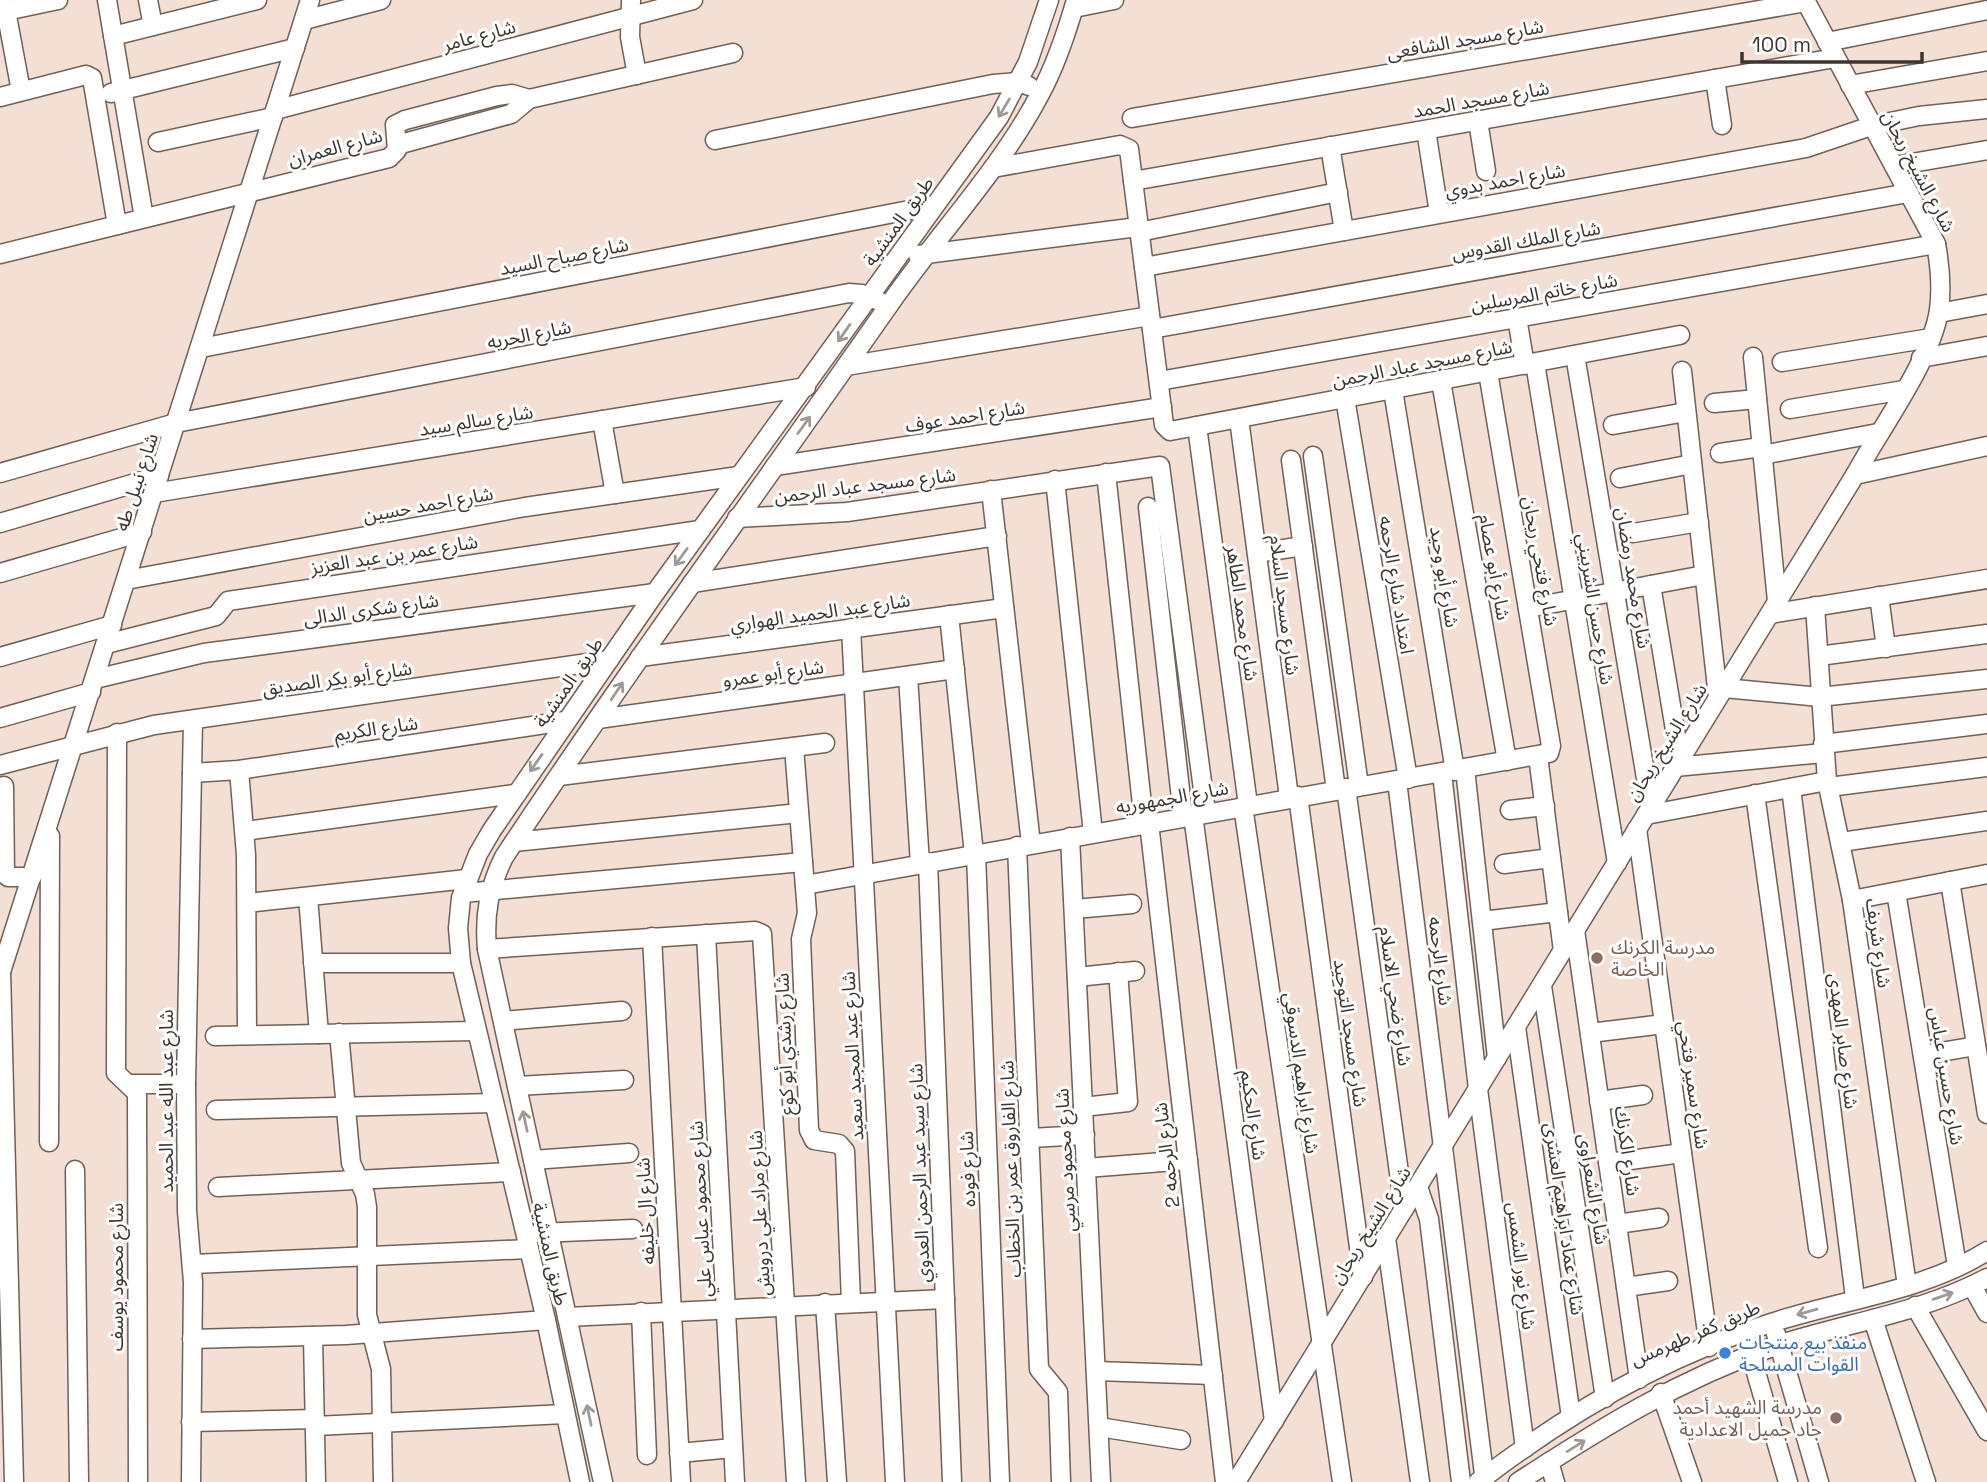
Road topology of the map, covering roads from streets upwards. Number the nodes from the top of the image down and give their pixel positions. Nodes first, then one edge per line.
1 (107, 0) edge
2 (148, 0) edge
3 (257, 0) edge
4 (310, 0) edge
5 (381, 0) edge
6 (693, 0) edge
7 (1049, 0) edge
8 (1114, 0) edge
9 (53, 1) edge
10 (1805, 1) edge
11 (1075, 4) edge
12 (5, 5) edge
13 (631, 9) edge
14 (1987, 10) edge
15 (304, 20) junction
16 (153, 26) junction
17 (113, 36) junction
18 (295, 48) junction
19 (1831, 50) junction
20 (733, 53) dead end
21 (1987, 61) edge
22 (637, 75) junction
23 (1715, 79) junction
24 (1019, 82) junction
25 (1850, 85) junction
26 (122, 91) junction
27 (21, 92) junction
28 (1042, 92) junction
29 (0, 97) edge
30 (97, 97) junction
31 (1987, 109) edge
32 (274, 113) junction
33 (1132, 118) dead end
34 (1478, 121) junction
35 (1722, 125) dead end
36 (1871, 126) junction
37 (1426, 130) junction
38 (715, 140) dead end
39 (158, 142) dead end
40 (1330, 146) junction
41 (1987, 150) edge
42 (1895, 166) junction
43 (993, 168) junction
44 (1486, 171) dead end
45 (1133, 181) junction
46 (251, 190) junction
47 (1338, 192) junction
48 (1908, 193) junction
49 (935, 205) junction
50 (1439, 214) junction
51 (144, 218) junction
52 (117, 225) junction
53 (1138, 230) junction
54 (1344, 231) junction
55 (1936, 244) junction
56 (0, 254) edge
57 (924, 255) junction
58 (897, 258) junction
59 (1143, 267) junction
60 (870, 297) junction
61 (1987, 304) edge
62 (888, 306) junction
63 (1939, 313) junction
64 (1517, 318) junction
65 (1151, 323) junction
66 (1680, 335) dead end
67 (1931, 338) junction
68 (1987, 346) edge
69 (201, 348) junction
70 (1576, 355) junction
71 (1753, 357) dead end
72 (1922, 358) junction
73 (1782, 362) dead end
74 (1530, 364) junction
75 (846, 366) junction
76 (1682, 371) dead end
77 (1488, 372) junction
78 (1159, 381) junction
79 (1441, 381) junction
80 (806, 387) junction
81 (1393, 390) junction
82 (1904, 390) junction
83 (1345, 398) junction
84 (1757, 399) junction
85 (1714, 403) dead end
86 (1162, 407) junction
87 (1790, 409) dead end
88 (1686, 412) junction
89 (1239, 419) junction
90 (602, 420) junction
91 (176, 423) junction
92 (1613, 425) dead end
93 (1197, 426) junction
94 (1878, 433) junction
95 (1987, 446) edge
96 (1762, 451) junction
97 (1720, 453) dead end
98 (1313, 456) dead end
99 (1291, 460) dead end
100 (1692, 464) junction
101 (775, 466) junction
102 (1106, 472) junction
103 (0, 473) edge
104 (1855, 475) junction
105 (738, 476) junction
106 (1620, 478) dead end
107 (1055, 481) junction
108 (157, 485) junction
109 (991, 490) junction
110 (615, 494) junction
111 (1147, 507) dead end
112 (737, 518) junction
113 (1699, 522) junction
114 (0, 523) edge
115 (700, 530) junction
116 (142, 532) junction
117 (1633, 533) dead end
118 (997, 536) junction
119 (1303, 546) junction
120 (1257, 553) junction
121 (0, 573) edge
122 (1704, 575) junction
123 (1987, 579) edge
124 (126, 580) junction
125 (692, 583) junction
126 (1651, 585) junction
127 (1615, 592) junction
128 (655, 593) junction
129 (1879, 596) junction
130 (1573, 599) junction
131 (1815, 606) junction
132 (1004, 608) junction
133 (1528, 608) junction
134 (1773, 608) junction
135 (949, 615) junction
136 (112, 625) junction
137 (851, 628) junction
138 (1987, 635) edge
139 (106, 644) junction
140 (1886, 648) junction
141 (1819, 656) junction
142 (0, 657) edge
143 (640, 657) junction
144 (609, 660) junction
145 (955, 669) junction
146 (908, 676) junction
147 (1987, 679) edge
148 (854, 683) junction
149 (93, 685) junction
150 (1721, 693) junction
151 (1820, 697) junction
152 (0, 719) edge
153 (598, 719) junction
154 (193, 720) junction
155 (565, 721) junction
156 (1987, 724) edge
157 (117, 733) junction
158 (825, 743) dead end
159 (74, 745) junction
160 (794, 747) junction
161 (1823, 749) junction
162 (1542, 755) junction
163 (1507, 761) junction
164 (1678, 764) junction
165 (0, 765) edge
166 (1987, 766) edge
167 (239, 770) junction
168 (1454, 771) junction
169 (192, 773) junction
170 (559, 776) junction
171 (1402, 780) junction
172 (1828, 784) junction
173 (4, 786) dead end
174 (1347, 788) junction
175 (1791, 788) junction
176 (514, 794) junction
177 (1755, 794) junction
178 (1294, 796) junction
179 (1245, 805) junction
180 (1545, 806) junction
181 (1510, 810) dead end
182 (799, 813) junction
183 (1194, 814) junction
184 (1645, 817) junction
185 (50, 818) junction
186 (1987, 821) edge
187 (1146, 823) junction
188 (245, 831) junction
189 (1093, 833) junction
190 (1070, 837) junction
191 (514, 842) junction
192 (1841, 842) junction
193 (1024, 845) junction
194 (975, 854) junction
195 (1551, 858) junction
196 (803, 862) junction
197 (924, 863) junction
198 (1617, 863) junction
199 (1504, 864) dead end
200 (864, 874) junction
201 (1987, 874) edge
202 (32, 877) junction
203 (1950, 881) junction
204 (805, 885) junction
205 (465, 886) junction
206 (490, 891) junction
207 (1896, 892) junction
208 (308, 897) junction
209 (1852, 900) junction
210 (247, 903) junction
211 (1132, 904) dead end
212 (1074, 909) junction
213 (1558, 912) junction
214 (1482, 921) junction
215 (1575, 930) junction
216 (706, 934) junction
217 (652, 937) junction
218 (487, 948) junction
219 (1563, 951) junction
220 (313, 963) junction
221 (461, 963) junction
222 (1, 973) edge
223 (1077, 976) junction
224 (1542, 986) junction
225 (622, 1011) dead end
226 (503, 1021) junction
227 (1664, 1024) junction
228 (1516, 1027) junction
229 (475, 1031) junction
230 (339, 1033) junction
231 (1590, 1033) junction
232 (319, 1034) junction
233 (247, 1035) junction
234 (215, 1036) dead end
235 (1976, 1046) junction
236 (1923, 1055) junction
237 (1497, 1058) junction
238 (624, 1080) dead end
239 (126, 1082) junction
240 (186, 1084) junction
241 (517, 1086) junction
242 (1478, 1089) junction
243 (1643, 1095) dead end
244 (1600, 1101) junction
245 (494, 1103) junction
246 (1083, 1107) junction
247 (345, 1108) junction
248 (216, 1110) dead end
249 (1987, 1114) edge
250 (1085, 1135) junction
251 (1030, 1138) junction
252 (49, 1142) dead end
253 (1443, 1146) junction
254 (629, 1153) dead end
255 (1682, 1153) junction
256 (533, 1160) junction
257 (1188, 1160) junction
258 (1608, 1163) junction
259 (1086, 1168) junction
260 (75, 1170) dead end
261 (511, 1172) junction
262 (359, 1182) junction
263 (218, 1187) dead end
264 (1418, 1188) junction
265 (1404, 1209) junction
266 (1659, 1218) dead end
267 (1617, 1224) junction
268 (633, 1228) dead end
269 (549, 1233) junction
270 (1386, 1238) junction
271 (527, 1241) junction
272 (1818, 1248) dead end
273 (1987, 1251) edge
274 (367, 1256) junction
275 (193, 1264) junction
276 (1957, 1266) junction
277 (1363, 1276) junction
278 (1668, 1281) dead end
279 (1979, 1282) edge
280 (1907, 1286) junction
281 (1626, 1287) junction
282 (945, 1298) junction
283 (1855, 1298) junction
284 (886, 1301) junction
285 (851, 1302) junction
286 (825, 1303) junction
287 (786, 1305) junction
288 (1915, 1306) junction
289 (726, 1307) junction
290 (671, 1310) junction
291 (640, 1312) junction
292 (1987, 1313) edge
293 (567, 1317) junction
294 (1873, 1319) junction
295 (546, 1320) junction
296 (1772, 1322) junction
297 (1744, 1332) junction
298 (371, 1333) junction
299 (313, 1336) junction
300 (192, 1339) junction
301 (1779, 1345) junction
302 (1320, 1347) junction
303 (1709, 1347) junction
304 (1751, 1355) junction
305 (1096, 1371) junction
306 (1213, 1375) junction
307 (1639, 1379) junction
308 (1661, 1393) junction
309 (1605, 1398) junction
310 (565, 1414) junction
311 (1571, 1417) junction
312 (1274, 1421) junction
313 (191, 1422) junction
314 (315, 1422) junction
315 (382, 1423) junction
316 (1099, 1427) junction
317 (1987, 1431) edge
318 (1181, 1440) dead end
319 (733, 1448) junction
320 (1525, 1448) junction
321 (679, 1453) junction
322 (648, 1455) dead end
323 (1549, 1462) junction
324 (1482, 1480) edge
325 (14, 1482) edge
326 (79, 1482) edge
327 (138, 1482) edge
328 (191, 1482) edge
329 (316, 1482) edge
330 (383, 1482) edge
331 (580, 1482) edge
332 (603, 1482) edge
333 (681, 1482) edge
334 (735, 1482) edge
335 (796, 1482) edge
336 (837, 1482) edge
337 (895, 1482) edge
338 (953, 1482) edge
339 (1000, 1482) edge
340 (1061, 1482) edge
341 (1101, 1482) edge
342 (1225, 1482) edge
343 (1236, 1482) edge
344 (1342, 1482) edge
345 (1420, 1482) edge
346 (1461, 1482) edge
347 (1518, 1482) edge
348 (1555, 1482) edge
349 (1692, 1482) edge
350 (1788, 1482) edge
351 (1819, 1482) edge
352 (1926, 1482) edge

1 - 17 street
2 - 16 street
3 - 16 street
4 - 15 street, شارع نبيل طه
5 - 15 street
6 - 13 street, شارع عامر
7 - 24 street, طريق المنشية
8 - 11 street
9 - 12 street
10 - 19 street, شارع الشيخ ريحان
10 - 33 street, شارع مسجد الشافعى
11 - 28 street, طريق المنشية
12 - 27 street
13 - 22 street
13 - 32 street, شارع عامر
14 - 19 street, شارع مسجد الحمد
15 - 18 street, شارع نبيل طه
16 - 17 street
17 - 26 street
18 - 26 street
18 - 32 street, شارع نبيل طه
19 - 23 street, شارع مسجد الحمد
19 - 25 street, شارع الشيخ ريحان
20 - 22 street, شارع العمران
21 - 25 street
22 - 46 street, شارع العمران
23 - 34 street, شارع مسجد الحمد
23 - 35 street
24 - 28 street
24 - 38 street
24 -> 49 street, طريق المنشية
25 - 36 street, شارع الشيخ ريحان
26 - 30 street
26 - 51 street
27 - 29 street
27 - 30 street
28 - 43 street, طريق المنشية
30 - 52 street
31 - 36 street, شارع احمد بدوي
32 - 39 street
32 - 46 street, شارع نبيل طه
34 - 37 street, شارع مسجد الحمد
34 - 44 street
36 - 42 street, شارع الشيخ ريحان
36 - 50 street, شارع احمد بدوي
37 - 40 street, شارع مسجد الحمد
37 - 50 street
40 - 45 street, شارع مسجد الحمد
40 - 47 street
41 - 42 street
42 - 48 street, شارع الشيخ ريحان
43 - 45 street
43 - 57 street, طريق المنشية
45 - 53 street
46 - 51 street, شارع العمران
46 - 69 street, شارع نبيل طه
47 - 53 street
47 - 54 street
48 - 55 street, شارع الشيخ ريحان
48 - 65 street, شارع الملك القدوس
49 - 58 street, طريق المنشية
49 - 69 street, شارع صباح السيد
50 - 54 street, شارع احمد بدوي
51 - 52 street, شارع العمران
52 - 56 street, شارع العمران
53 - 57 street
53 - 59 street
54 - 59 street, شارع احمد بدوي
55 - 63 street, شارع الشيخ ريحان
55 - 64 street, شارع خاتم المرسلين
57 - 58 street
57 - 62 street, طريق المنشية
58 - 60 street, طريق المنشية
59 - 65 street
60 - 62 street, شارع الحريه
60 -> 80 street, طريق المنشية
60 - 91 street, شارع الحريه
61 - 63 street
62 - 75 street, طريق المنشية
63 - 67 street, شارع الشيخ ريحان
64 - 74 street, شارع حسن الشربيني
64 - 78 street, شارع خاتم المرسلين
65 - 75 street, شارع الملك القدوس
65 - 78 street
66 - 70 street, شارع مسجد عباد الرحمن
67 - 72 street, شارع الشيخ ريحان
67 - 73 street
68 - 72 street
69 - 91 street, شارع نبيل طه
70 - 74 street, شارع مسجد عباد الرحمن
70 - 127 street, شارع محمد رمضان
71 - 84 street
72 - 82 street, شارع الشيخ ريحان
74 - 77 street, شارع مسجد عباد الرحمن
74 - 130 street, شارع حسن الشربيني
101 -> 75 street, طريق المنشية
76 - 88 street
77 - 79 street, شارع مسجد عباد الرحمن
77 - 133 street, شارع فتحي ريحان
78 - 86 street
79 - 81 street, شارع مسجد عباد الرحمن
79 - 163 street, شارع أبو عصام
80 - 90 street, شارع سالم سيد
80 - 105 street, طريق المنشية
81 - 83 street, شارع مسجد عباد الرحمن
81 - 168 street, شارع أبو وحيد
82 - 87 street
82 - 94 street, شارع الشيخ ريحان
83 - 89 street, شارع مسجد عباد الرحمن
83 - 171 street, امتداد شارع الرحمه
84 - 85 street
84 - 96 street
86 - 93 street, شارع مسجد عباد الرحمن
86 - 101 street, شارع احمد عوف
88 - 92 street
88 - 100 street
89 - 93 street, شارع مسجد عباد الرحمن
89 - 120 street, شارع مسجد السلام
90 - 108 street, شارع سالم سيد
90 - 110 street
91 - 103 street, شارع الحريه
91 - 108 street, شارع نبيل طه
93 - 179 street, شارع محمد الطاهر
94 - 96 street
94 - 104 street, شارع الشيخ ريحان
95 - 104 street
96 - 97 street
96 - 134 street
98 - 174 street
99 - 119 street
100 - 106 street
100 - 113 street
101 - 112 street, طريق المنشية
102 - 107 street, شارع مسجد عباد الرحمن
102 - 183 street, شارع مسجد عباد الرحمن
102 - 187 street, شارع الرحمه 2
104 - 134 street, شارع الشيخ ريحان
105 - 110 street, شارع احمد حسين
105 - 115 street, طريق المنشية
107 - 109 street, شارع مسجد عباد الرحمن
107 - 189 street
108 - 114 street, شارع سالم سيد
108 - 116 street, شارع نبيل طه
109 - 112 street, شارع مسجد عباد الرحمن
109 - 118 street, شارع الفاروق عمر بن الخطاب
110 - 124 street, شارع احمد حسين
111 - 183 street
112 - 125 street, طريق المنشية
113 - 117 street
113 - 122 street
115 -> 128 street, طريق المنشية
115 - 139 street, شارع عمر بن عبد العزيز
116 - 121 street
116 - 124 street, شارع نبيل طه
118 - 125 street
118 - 132 street, شارع الفاروق عمر بن الخطاب
119 - 120 street
119 - 174 street
120 - 178 street, شارع مسجد السلام
122 - 126 street
122 - 150 street
123 - 129 street
124 - 136 street, شارع نبيل طه
125 - 143 street, طريق المنشية
126 - 127 street
126 - 164 street
127 - 130 street
127 - 184 street, شارع محمد رمضان
128 - 144 street, طريق المنشية
128 - 149 street, شارع شكرى الدالى
129 - 131 street
129 - 140 street
130 - 133 street
130 - 198 street, شارع حسن الشربيني
131 - 134 street
131 - 141 street, شارع شريف
132 - 135 street, شارع عبد الحميد الهواري
132 - 193 street, شارع الفاروق عمر بن الخطاب
133 - 162 street, شارع فتحي ريحان
134 - 150 street, شارع الشيخ ريحان
135 - 137 street, شارع عبد الحميد الهواري
135 - 145 street, شارع فوده
136 - 139 street, شارع نبيل طه
136 - 142 street
137 - 143 street, شارع عبد الحميد الهواري
137 - 148 street, شارع عبد المجيد سعيد
138 - 140 street
139 - 149 street, شارع نبيل طه
140 - 141 street
141 - 151 street, شارع شريف
153 -> 143 street, طريق المنشية
144 - 154 street, شارع أبو بكر الصديق
144 - 155 street, طريق المنشية
145 - 146 street, شارع أبو عمرو
145 - 194 street, شارع فوده
146 - 148 street, شارع أبو عمرو
146 - 197 street, شارع سيد عبد الرحمن العدوي
147 - 151 street
148 - 153 street, شارع أبو عمرو
148 - 200 street, شارع عبد المجيد سعيد
149 - 152 street, شارع شكرى الدالى
149 - 159 street, شارع نبيل طه
150 - 151 street
150 - 164 street, شارع الشيخ ريحان
151 - 161 street, شارع شريف
153 - 170 street, طريق المنشية
154 - 157 street, شارع أبو بكر الصديق
154 - 169 street, شارع عبد الله عبد الحميد
155 - 167 street, شارع الكريم
155 -> 176 street, طريق المنشية
156 - 161 street
157 - 159 street, شارع أبو بكر الصديق
157 - 239 street, شارع محمود يوسف
158 - 160 street
159 - 165 street, شارع أبو بكر الصديق
159 - 185 street, شارع نبيل طه
160 - 170 street
160 - 182 street
161 - 164 street
161 - 172 street, شارع شريف
162 - 163 street, شارع الجمهوريه
162 - 180 street, شارع فتحي ريحان
163 - 168 street, شارع الجمهوريه
164 - 184 street, شارع الشيخ ريحان
166 - 172 street
167 - 169 street, شارع الكريم
167 - 188 street
168 - 171 street, شارع الجمهوريه
168 - 214 street
168 - 242 street, شارع نور الشمس
169 - 240 street, شارع عبد الله عبد الحميد
170 - 191 street, طريق المنشية
171 - 174 street, شارع الجمهوريه
171 - 253 street, شارع الرحمه
172 - 175 street
172 - 192 street, شارع شريف
173 - 202 street
174 - 178 street, شارع الجمهوريه
174 - 265 street, شارع ضحي الاسلام
175 - 177 street
175 - 283 street, شارع صابر المهدى
176 - 188 street
176 - 205 street, طريق المنشية
177 - 184 street
177 - 272 street
178 - 179 street, شارع الجمهوريه
178 - 277 street, شارع مسجد التوحيد
179 - 183 street, شارع الجمهوريه
179 - 302 street, شارع ابراهيم الدسوقي
180 - 181 street
180 - 195 street, شارع فتحي ريحان
182 - 191 street
182 - 196 street
183 - 187 street, شارع الجمهوريه
183 - 312 street, شارع الحكيم
184 - 198 street, شارع الشيخ ريحان
184 - 227 street, شارع سمير فتحي
185 - 202 street, شارع نبيل طه
185 - 252 street
186 - 192 street
187 - 189 street, شارع الجمهوريه
187 - 257 street, شارع الرحمه 2
188 - 210 street
189 - 190 street, شارع الجمهوريه
190 - 193 street, شارع الجمهوريه
190 - 212 street, شارع محمود مرسي
191 - 206 street, طريق المنشية
192 - 209 street, شارع شريف
193 - 194 street, شارع الجمهوريه
193 - 251 street, شارع الفاروق عمر بن الخطاب
194 - 197 street, شارع الجمهوريه
194 - 339 street, شارع فوده
195 - 199 street
195 - 213 street, شارع فتحي ريحان
196 - 204 street
196 - 206 street
197 - 200 street, شارع الجمهوريه
197 - 282 street, شارع سيد عبد الرحمن العدوي
198 - 215 street, شارع الشيخ ريحان
200 - 204 street, شارع الجمهوريه
200 - 284 street, شارع عبد المجيد سعيد
201 - 203 street
202 - 222 street, شارع نبيل طه
203 - 207 street
203 - 235 street
204 - 285 street, شارع رشدي أبو كوع
205 - 206 street
205 - 208 street
205 - 221 street, طريق المنشية
206 - 218 street, طريق المنشية
207 - 209 street
207 - 236 street, شارع حسين عباس
208 - 210 street
208 - 220 street
209 - 280 street, شارع شريف
210 - 233 street
211 - 212 street
212 - 223 street, شارع محمود مرسي
213 - 214 street
213 - 219 street, شارع فتحي ريحان
214 - 237 street
215 - 219 street, شارع الشيخ ريحان
215 - 231 street, شارع الكرنك
216 - 217 street
216 - 287 street, شارع مراد علي درويش
216 - 289 street, شارع محمود عباس علي
217 - 218 street
217 - 290 street, شارع ال خليفه
218 - 226 street, طريق المنشية
219 - 224 street, شارع الشيخ ريحان
220 - 221 street
220 - 232 street
221 - 229 street, طريق المنشية
222 - 325 street, شارع نبيل طه
223 - 246 street, شارع محمود مرسي
223 - 246 street
224 - 228 street, شارع الشيخ ريحان
224 - 309 street, شارع الشعراوى
225 - 226 street
226 - 241 street, طريق المنشية
227 - 231 street
227 - 255 street, شارع سمير فتحي
228 - 237 street, شارع الشيخ ريحان
228 - 311 street, شارع عماد ابراهيم العشرى
229 - 230 street
229 - 245 street, طريق المنشية
230 - 232 street
230 - 247 street
231 - 244 street, شارع الكرنك
232 - 233 street
233 - 234 street
235 - 236 street
235 - 249 street
236 - 276 street, شارع حسين عباس
237 - 242 street, شارع الشيخ ريحان
238 - 241 street
239 - 240 street
239 - 327 street, شارع محمود يوسف
240 - 275 street, شارع عبد الله عبد الحميد
256 -> 241 street, طريق المنشية
242 - 253 street, شارع الشيخ ريحان
242 - 320 street, شارع نور الشمس
243 - 244 street
244 - 258 street, شارع الكرنك
245 - 247 street
245 - 261 street, طريق المنشية
246 - 250 street, شارع محمود مرسي
247 - 248 street
247 - 262 street
250 - 251 street
250 - 259 street, شارع محمود مرسي
251 - 340 street, شارع الفاروق عمر بن الخطاب
253 - 264 street, شارع الشيخ ريحان
253 - 324 street, شارع الرحمه
254 - 256 street
255 - 258 street
255 - 303 street, شارع سمير فتحي
256 - 269 street, طريق المنشية
257 - 259 street
257 - 306 street, شارع الرحمه 2
258 - 267 street, شارع الكرنك
259 - 305 street, شارع محمود مرسي
260 - 326 street
261 - 262 street
261 - 271 street, طريق المنشية
262 - 263 street
262 - 274 street
264 - 265 street, شارع الشيخ ريحان
264 - 346 street
265 - 270 street, شارع الشيخ ريحان
266 - 267 street
267 - 281 street, شارع الكرنك
268 - 269 street
269 - 271 street
269 - 293 street, طريق المنشية
270 - 277 street, شارع الشيخ ريحان
270 - 345 street
271 - 274 street
271 - 295 street, طريق المنشية
273 - 276 street, طريق كفر طهرمس
274 - 275 street
274 - 298 street
275 - 300 street, شارع عبد الله عبد الحميد
276 - 280 street, طريق كفر طهرمس
277 - 302 street, شارع الشيخ ريحان
278 - 281 street
288 -> 279 street
279 - 292 street
280 - 283 street, طريق كفر طهرمس
281 - 307 street, شارع الكرنك
282 - 284 street
282 - 338 street, شارع سيد عبد الرحمن العدوي
283 -> 296 street, طريق كفر طهرمس
284 - 285 street
284 - 337 street, شارع عبد المجيد سعيد
285 - 286 street
286 - 287 street
286 - 336 street
287 - 289 street
287 - 335 street, شارع مراد علي درويش
288 - 294 street
288 - 317 street
289 - 290 street
289 - 319 street, شارع محمود عباس علي
290 - 291 street
290 - 321 street, شارع ال خليفه
291 - 293 street
291 - 322 street
332 -> 293 street, طريق المنشية
294 - 301 street
294 - 352 street
295 - 298 street
295 - 310 street, طريق المنشية
296 - 297 street, طريق كفر طهرمس
296 - 301 street
297 - 303 street, طريق كفر طهرمس
297 - 304 street
298 - 299 street
298 - 315 street
299 - 300 street
299 - 314 street
300 - 313 street, شارع عبد الله عبد الحميد
301 - 304 street
301 - 351 street
302 - 312 street, شارع الشيخ ريحان
302 - 344 street, شارع ابراهيم الدسوقي
303 - 307 street, طريق كفر طهرمس
304 - 308 street
304 - 350 street
305 - 306 street
305 - 316 street, شارع محمود مرسي
306 - 342 street, شارع الرحمه 2
307 - 309 street, طريق كفر طهرمس
323 -> 308 street
308 - 349 street
309 - 311 street, طريق كفر طهرمس
310 - 315 street
310 - 331 street, طريق المنشية
311 - 320 street, طريق كفر طهرمس
312 - 343 street, شارع الشيخ ريحان
313 - 314 street
313 - 328 street, شارع عبد الله عبد الحميد
314 - 315 street
314 - 329 street
315 - 330 street
316 - 318 street
316 - 341 street, شارع محمود مرسي
319 - 321 street
319 - 334 street, شارع محمود عباس علي
320 - 324 street, طريق كفر طهرمس
321 - 333 street, شارع ال خليفه
323 - 347 street
323 - 348 street

